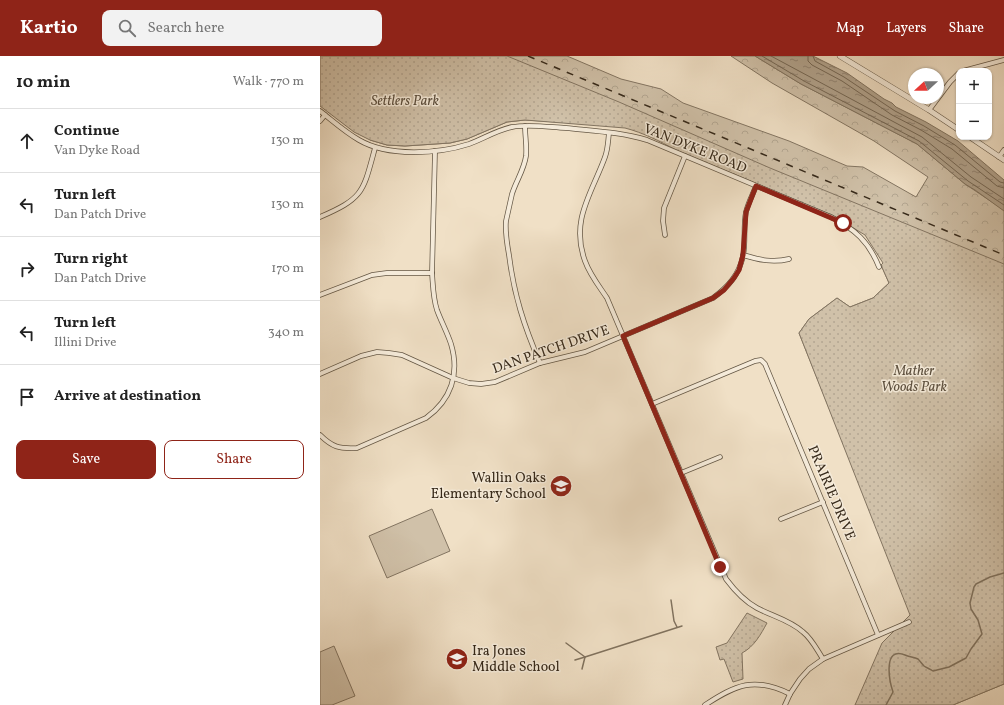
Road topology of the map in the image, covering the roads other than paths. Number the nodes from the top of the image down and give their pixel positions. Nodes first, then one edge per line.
1 (840, 56) edge
2 (1004, 60) edge
3 (974, 68) edge
4 (956, 76) edge
5 (929, 110) junction
6 (320, 111) edge
7 (324, 115) junction
8 (320, 121) edge
9 (525, 126) junction
10 (956, 128) edge
11 (609, 133) junction
12 (974, 140) edge
13 (376, 148) junction
14 (1004, 150) edge
15 (435, 151) junction
16 (685, 156) junction
17 (999, 157) junction
18 (1004, 160) edge
19 (756, 186) junction
20 (320, 217) edge
21 (664, 235) dead end
22 (743, 255) junction
23 (789, 259) dead end
24 (879, 267) dead end
25 (432, 273) junction
26 (320, 295) edge
27 (623, 336) junction
28 (540, 363) junction
29 (320, 374) edge
30 (453, 378) junction
31 (652, 404) junction
32 (320, 434) edge
33 (720, 457) dead end
34 (681, 473) junction
35 (823, 502) junction
36 (781, 519) dead end
37 (909, 622) dead end
38 (878, 635) junction
39 (823, 659) junction
40 (790, 694) junction
41 (704, 705) edge
42 (785, 705) edge

1 - 5 street
2 - 3 street
4 - 5 street
5 - 10 street
6 - 7 street, VAN DYKE ROAD
7 - 8 street
7 - 13 street, VAN DYKE ROAD
9 - 11 street, VAN DYKE ROAD
9 - 15 street, VAN DYKE ROAD
9 - 28 street
11 - 16 street, VAN DYKE ROAD
11 - 27 street
12 - 17 street
13 - 15 street, VAN DYKE ROAD
13 - 20 street
14 - 17 street
15 - 25 street
16 - 19 street, VAN DYKE ROAD
16 - 21 street
17 - 18 street
19 - 22 street, DAN PATCH DRIVE
19 - 24 street, VAN DYKE ROAD
22 - 23 street
22 - 27 street, DAN PATCH DRIVE
25 - 26 street
25 - 30 street
27 - 28 street, DAN PATCH DRIVE
27 - 31 street
28 - 30 street, DAN PATCH DRIVE
29 - 30 street, DAN PATCH DRIVE
30 - 32 street
31 - 34 street
31 - 35 street, PRAIRIE DRIVE
33 - 34 street
34 - 39 street
35 - 36 street
35 - 38 street, PRAIRIE DRIVE
37 - 38 street
38 - 39 street
39 - 40 street
40 - 41 street
40 - 42 street

